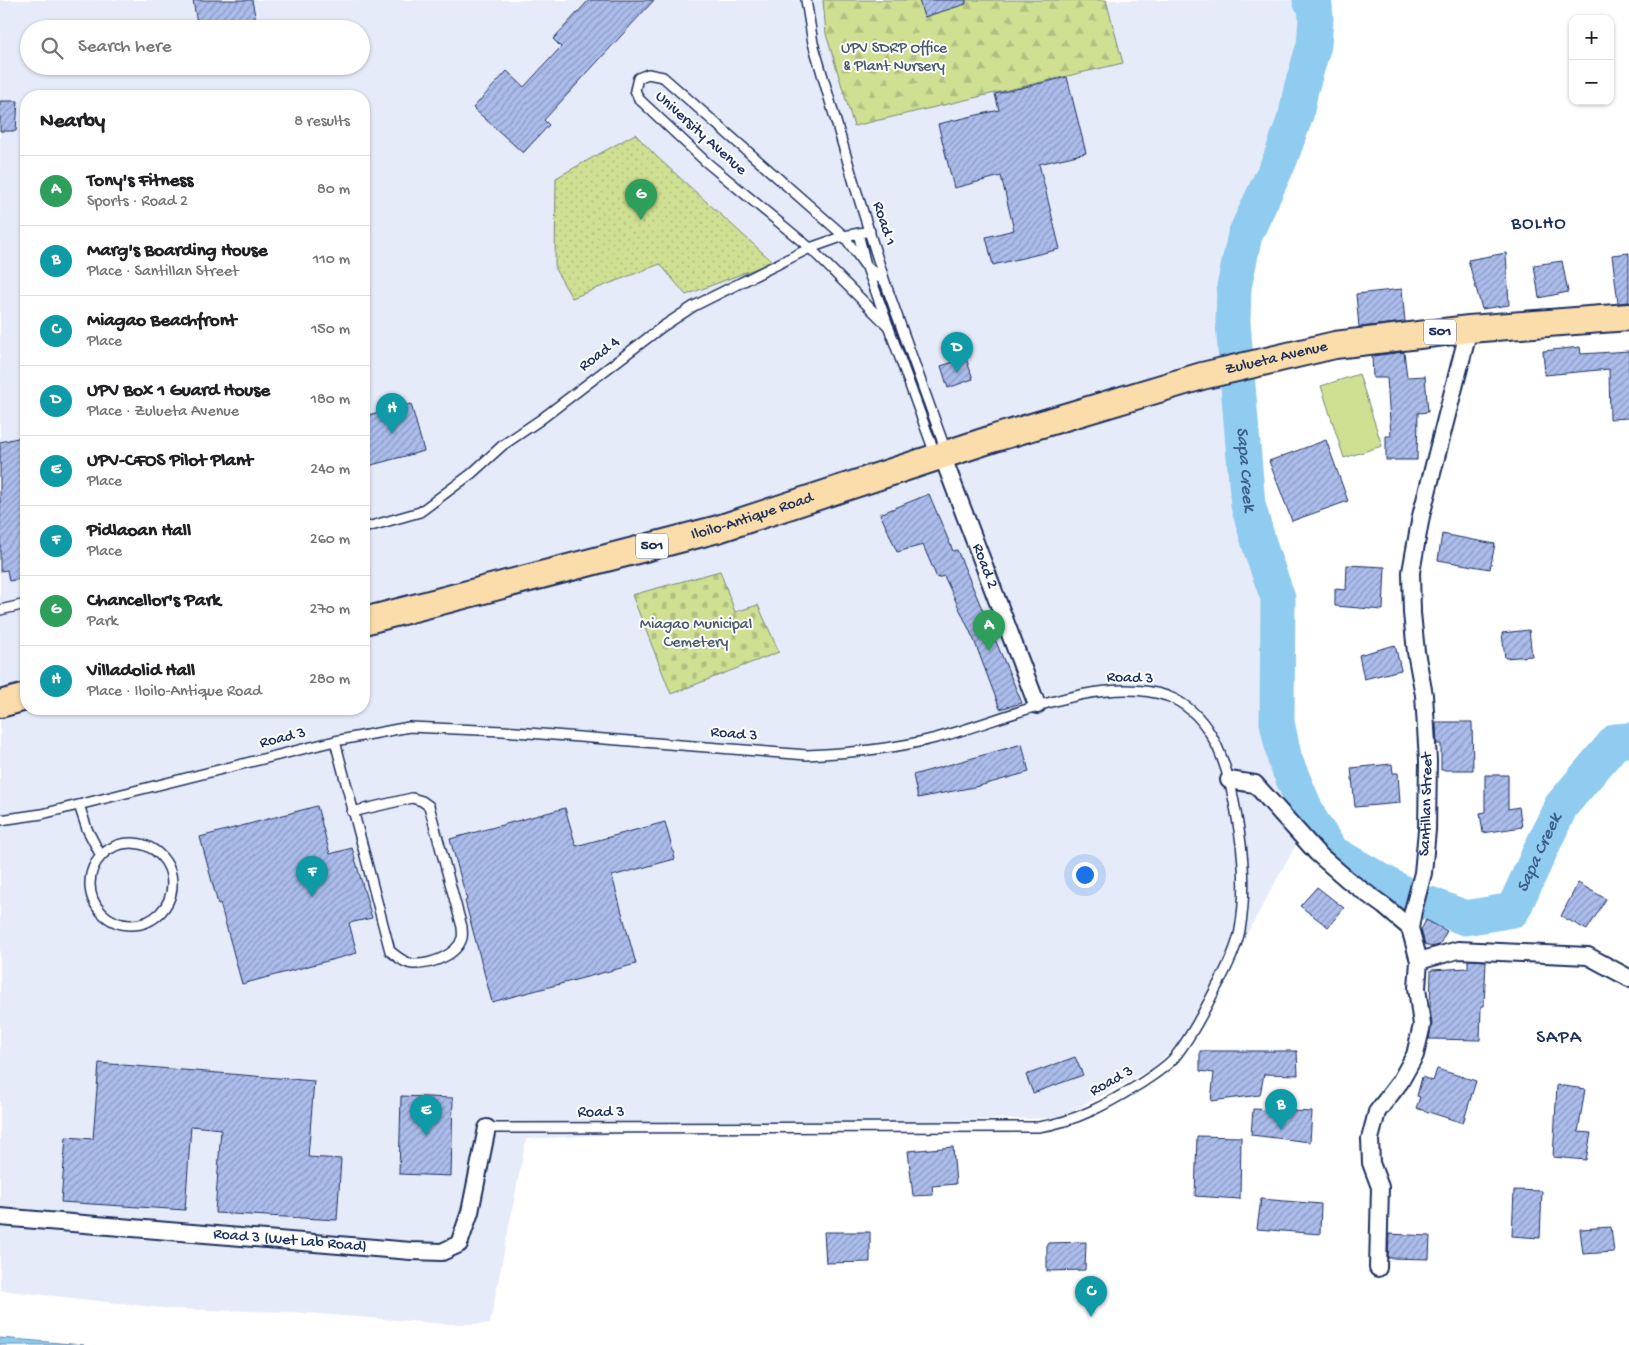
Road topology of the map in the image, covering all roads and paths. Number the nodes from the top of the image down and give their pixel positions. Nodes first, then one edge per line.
1 (806, 0) edge
2 (870, 231) junction
3 (858, 233) junction
4 (844, 236) junction
5 (810, 248) junction
6 (866, 265) junction
7 (885, 282) junction
8 (1629, 317) edge
9 (889, 327) junction
10 (1469, 329) junction
11 (942, 455) junction
12 (370, 526) edge
13 (20, 605) edge
14 (0, 610) edge
15 (370, 619) edge
16 (20, 699) edge
17 (0, 704) edge
18 (1037, 705) junction
19 (335, 742) junction
20 (1229, 780) junction
21 (79, 805) junction
22 (352, 812) junction
23 (0, 820) edge
24 (101, 856) junction
25 (1410, 928) junction
26 (1419, 961) junction
27 (1629, 978) edge
28 (487, 1128) joint
29 (0, 1217) edge
30 (1378, 1268) dead end

1 - 2 lane, Road 1
2 - 3 lane, Road 4
2 - 7 lane, Road 1
3 - 4 lane, Road 4
3 - 6 lane, Road 1
4 - 5 lane, Road 4
4 - 5 lane, University Avenue
4 - 6 lane, University Avenue
5 - 9 lane, University Avenue
5 - 12 lane, Road 4
6 - 7 lane, University Avenue
6 - 9 lane, Road 1
7 - 11 lane, Road 1
8 - 10 main road, Zulueta Avenue / 501
9 - 11 lane, Road 1
10 - 11 main road, Zulueta Avenue / 501
10 - 25 street, Santillan Street
11 - 15 main road, Iloilo-Antique Road / 501
11 - 18 street, Road 2
13 - 14 lane
16 - 17 main road
18 - 19 lane, Road 3
18 - 20 lane, Road 3
19 - 21 lane, Road 3
19 - 22 lane
20 - 25 street
20 - 28 lane, Road 3
21 - 23 lane, Road 3
21 - 24 lane
22 - 22 lane
24 - 24 lane
25 - 26 street, Santillan Street
26 - 27 street
26 - 30 street, Santillan Street
28 - 29 street, Road 3 (Wet Lab Road)

